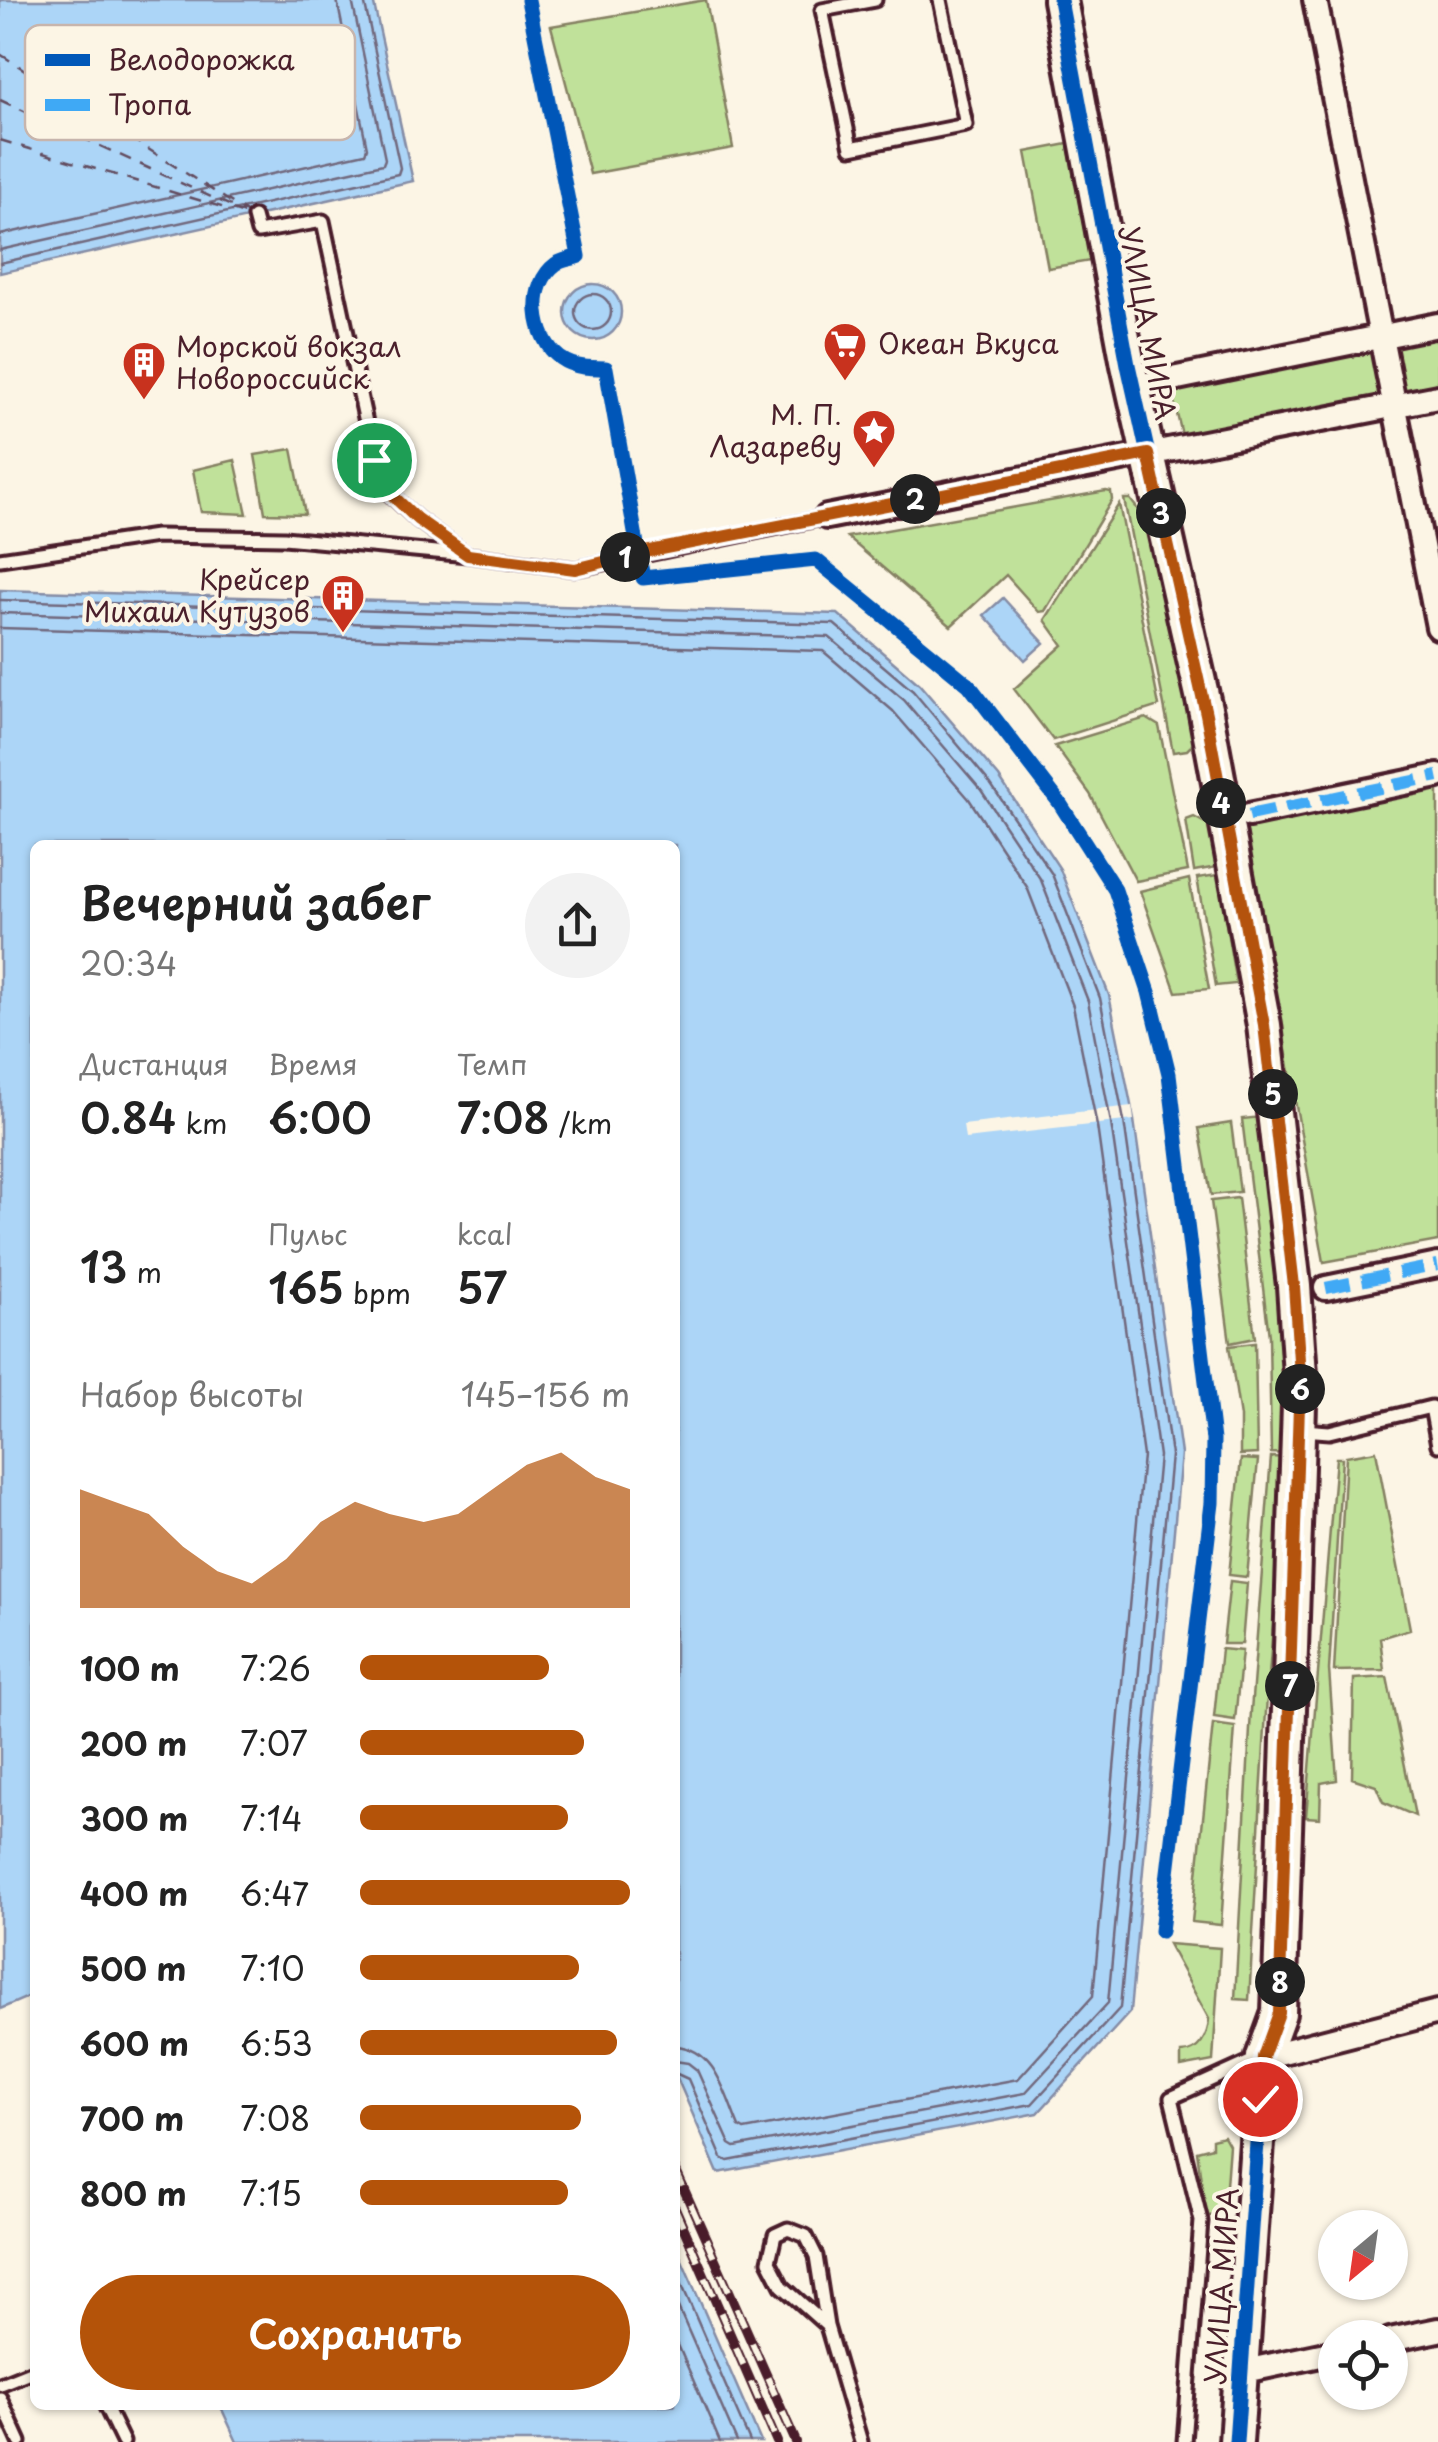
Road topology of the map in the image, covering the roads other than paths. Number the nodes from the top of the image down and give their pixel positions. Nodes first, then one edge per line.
1 (875, 0) edge
2 (940, 0) edge
3 (1060, 0) edge
4 (1316, 0) edge
5 (254, 217) dead end
6 (1438, 325) edge
7 (1380, 337) junction
8 (1133, 387) junction
9 (1438, 397) edge
10 (1394, 406) junction
11 (1148, 454) junction
12 (827, 517) joint
13 (468, 555) junction
14 (0, 559) edge
15 (1438, 626) edge
16 (1438, 776) edge
17 (1248, 815) dead end
18 (1438, 1264) edge
19 (1326, 1288) dead end
20 (1298, 1429) junction
21 (1438, 1445) edge
22 (1438, 2012) edge
23 (1263, 2057) junction
24 (827, 2326) junction
25 (1438, 2330) edge
26 (1408, 2336) edge
27 (1318, 2356) edge
28 (30, 2372) edge
29 (1240, 2372) junction
30 (0, 2384) edge
31 (0, 2398) edge
32 (107, 2410) edge
33 (20, 2442) edge
34 (123, 2442) edge
35 (862, 2442) edge
36 (1184, 2442) edge
37 (1236, 2442) edge

1 - 2 lane
3 - 8 street, УЛИЦА МИРА
4 - 7 street
5 - 13 lane
6 - 7 street
7 - 8 street
7 - 10 street
8 - 11 street, УЛИЦА МИРА
9 - 10 street
10 - 11 street
10 - 15 street
11 - 12 street
11 - 20 street, УЛИЦА МИРА
12 - 13 lane
13 - 14 lane
16 - 17 street
18 - 19 street
20 - 21 lane
20 - 23 street, УЛИЦА МИРА
22 - 23 street
23 - 29 street, УЛИЦА МИРА
23 - 36 lane
24 - 24 lane
24 - 35 lane
25 - 26 street
27 - 29 street
28 - 30 lane
29 - 37 street, УЛИЦА МИРА
31 - 33 lane
32 - 34 lane

